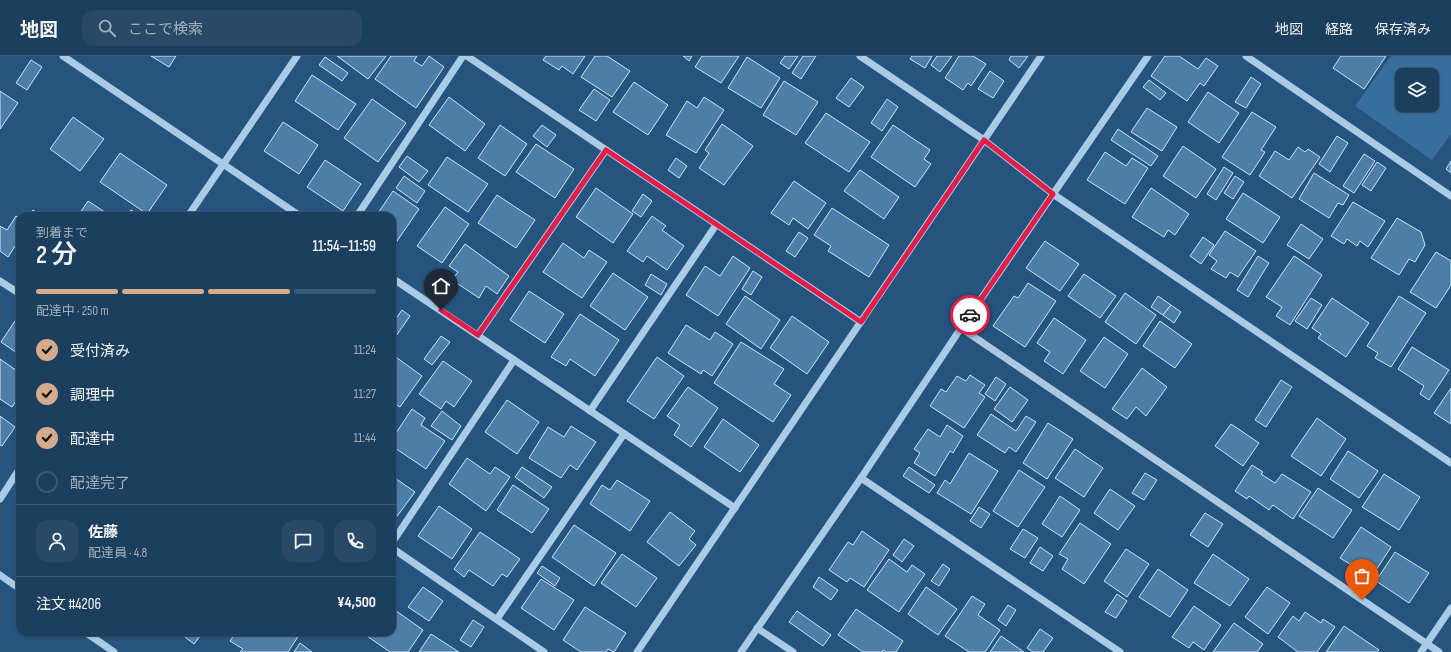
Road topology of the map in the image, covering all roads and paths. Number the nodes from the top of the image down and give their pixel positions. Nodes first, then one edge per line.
1 (62, 56) edge
2 (297, 56) edge
3 (463, 56) edge
4 (466, 56) edge
5 (860, 56) edge
6 (1041, 56) edge
7 (1148, 56) edge
8 (1246, 56) edge
9 (984, 140) junction
10 (606, 150) junction
11 (223, 164) junction
12 (1053, 194) junction
13 (1451, 196) edge
14 (191, 212) edge
15 (294, 212) edge
16 (360, 212) edge
17 (716, 225) junction
18 (0, 281) edge
19 (396, 281) edge
20 (16, 291) edge
21 (861, 322) junction
22 (961, 328) junction
23 (478, 335) junction
24 (514, 360) junction
25 (590, 411) junction
26 (624, 434) junction
27 (1451, 463) edge
28 (16, 474) edge
29 (861, 478) junction
30 (0, 499) edge
31 (735, 508) junction
32 (396, 537) edge
33 (396, 551) edge
34 (0, 575) edge
35 (16, 586) edge
36 (1451, 608) edge
37 (497, 619) junction
38 (757, 628) junction
39 (90, 636) edge
40 (1426, 643) junction
41 (114, 652) edge
42 (544, 652) edge
43 (637, 652) edge
44 (741, 652) edge
45 (793, 652) edge
46 (1120, 652) edge
47 (1420, 652) edge
48 (1439, 652) edge

1 - 11 street
2 - 11 street
3 - 16 street
4 - 10 street
5 - 9 street
6 - 9 street
7 - 12 street
8 - 13 street
9 - 12 street
9 - 21 street
10 - 17 street
10 - 23 street
11 - 14 street
11 - 15 street
12 - 22 street
12 - 27 street
17 - 21 street
17 - 25 street
18 - 20 street
19 - 23 street
21 - 31 street
22 - 29 street
22 - 40 street
23 - 24 street
24 - 25 street
24 - 32 street
25 - 26 street
26 - 31 street
26 - 37 street
28 - 30 street
29 - 38 street
29 - 46 street
31 - 43 street
33 - 37 street
34 - 35 street
36 - 40 street
37 - 42 street
38 - 44 street
38 - 45 street
39 - 41 street
40 - 47 street
40 - 48 street

